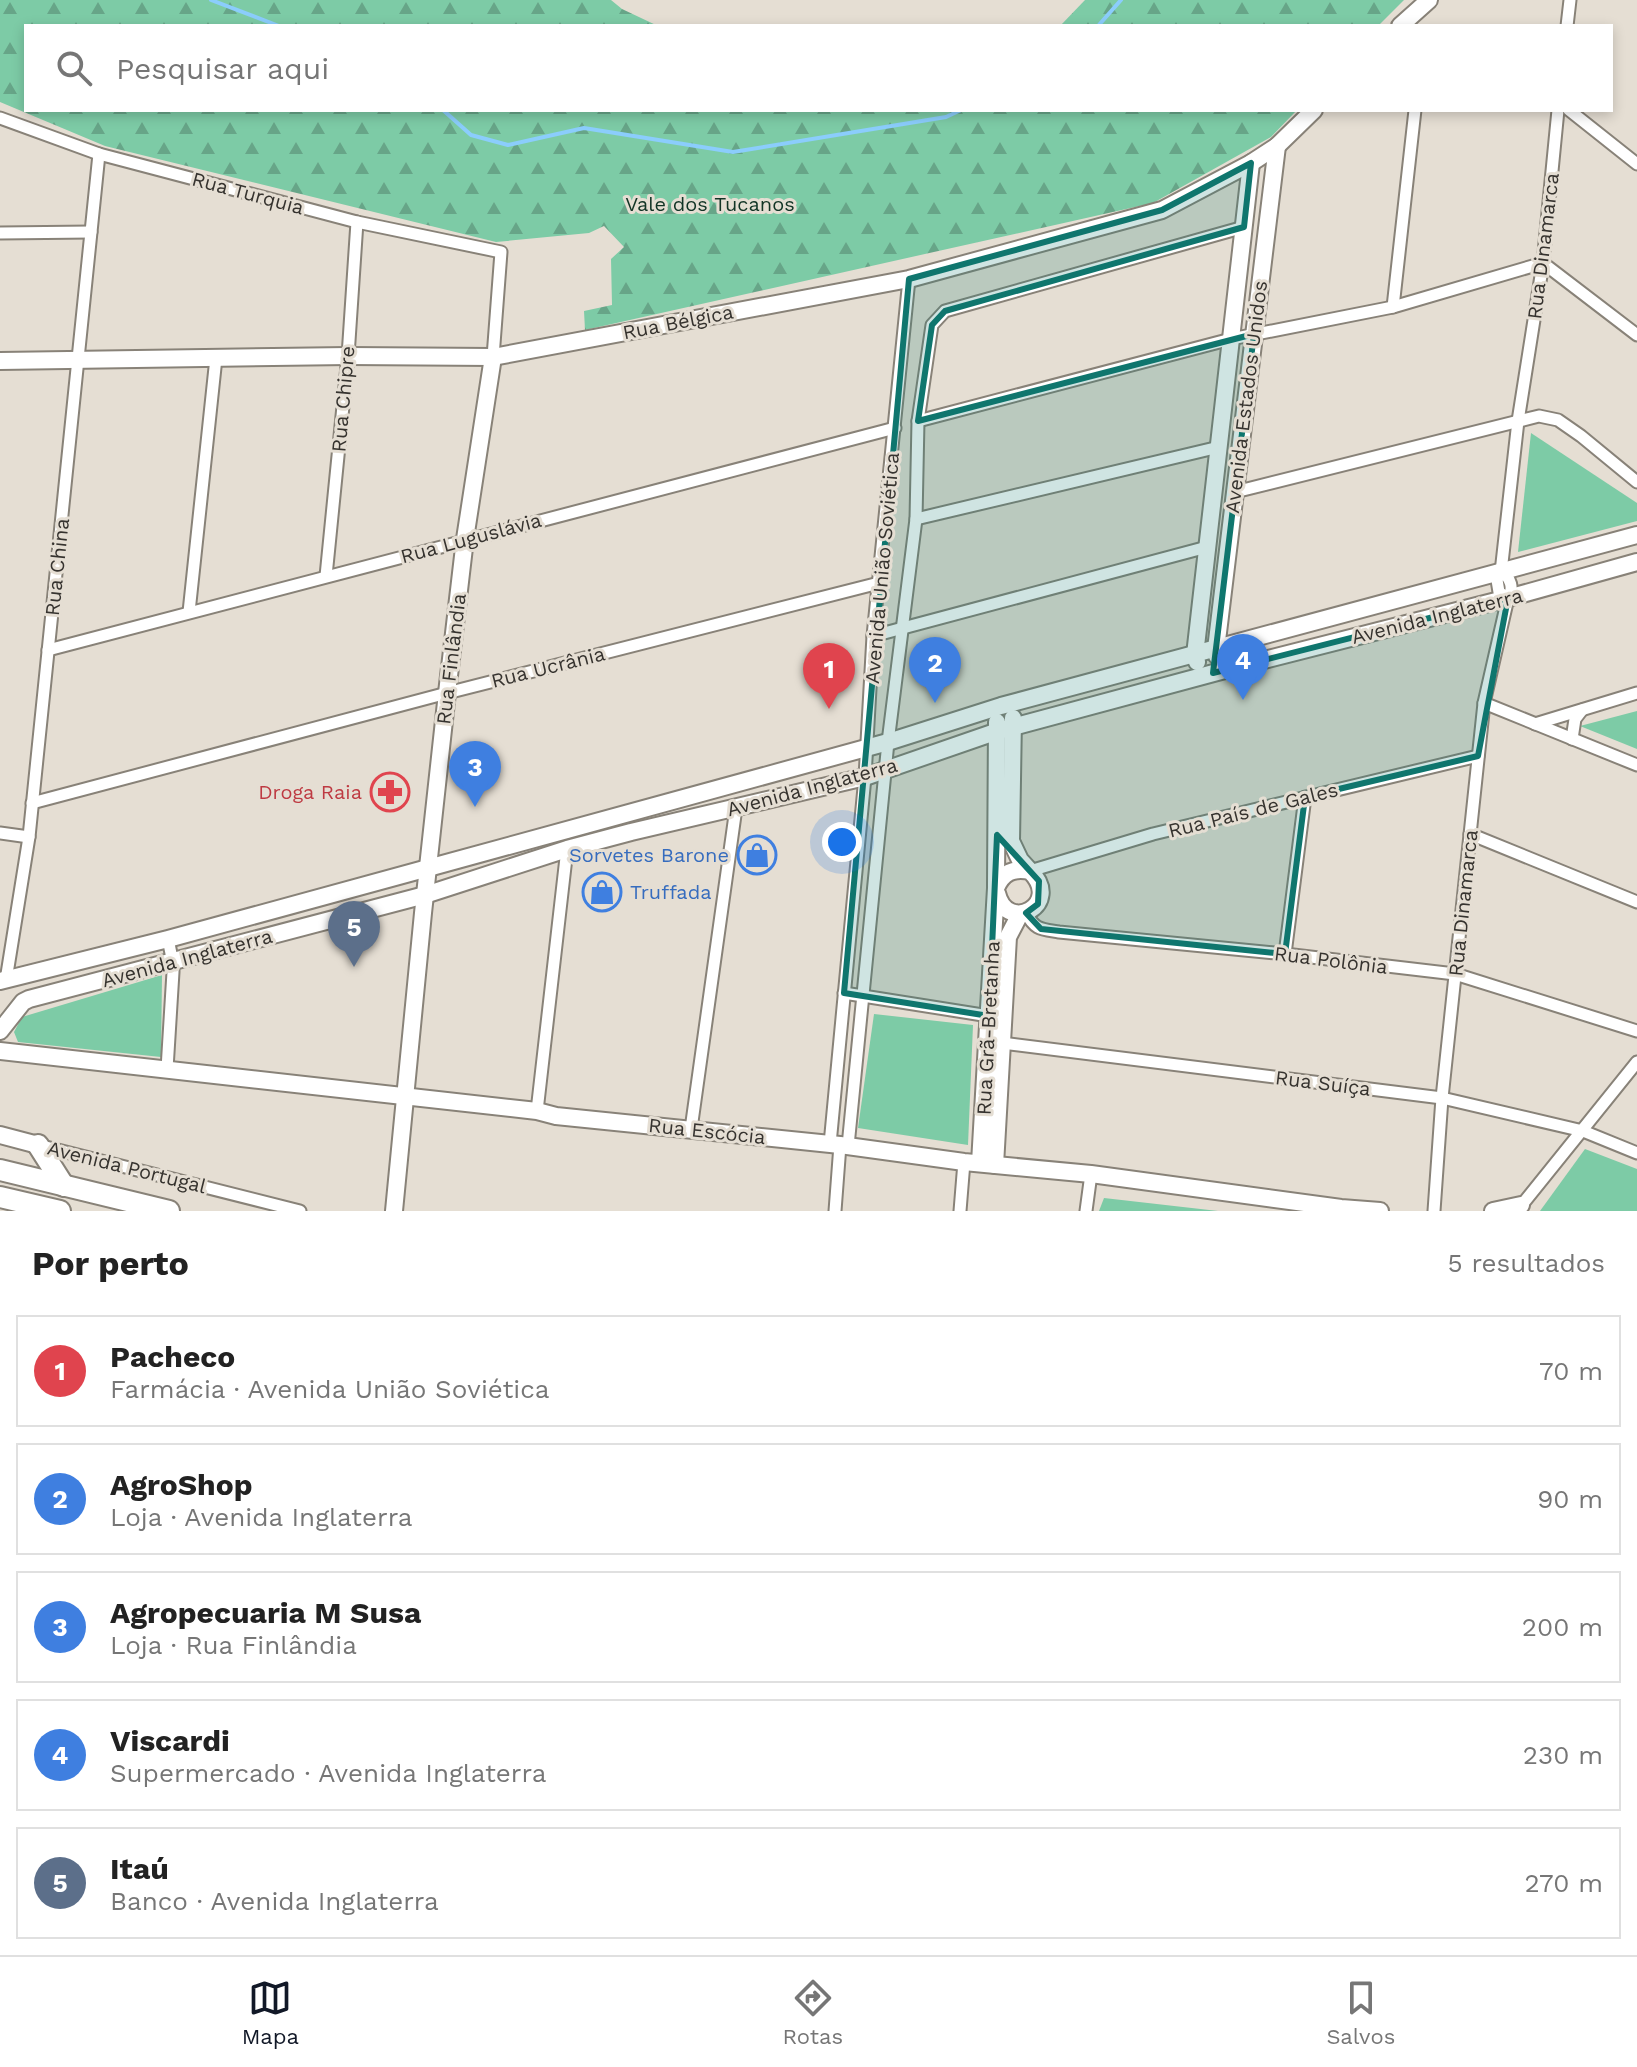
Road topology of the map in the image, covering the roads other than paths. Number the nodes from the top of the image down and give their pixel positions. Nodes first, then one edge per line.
1 (1429, 0) edge
2 (1571, 1) edge
3 (1408, 23) edge
4 (1567, 24) edge
5 (1312, 112) edge
6 (1415, 112) edge
7 (1558, 112) edge
8 (1572, 112) edge
9 (0, 118) edge
10 (1277, 146) junction
11 (99, 154) junction
12 (1251, 163) junction
13 (1637, 164) edge
14 (357, 222) junction
15 (1244, 227) junction
16 (91, 232) junction
17 (0, 233) edge
18 (501, 252) joint
19 (1543, 263) junction
20 (909, 279) junction
21 (1393, 307) junction
22 (1254, 334) junction
23 (1637, 335) edge
24 (1231, 339) junction
25 (348, 356) junction
26 (493, 357) junction
27 (216, 358) junction
28 (78, 360) junction
29 (0, 361) edge
30 (918, 421) junction
31 (1518, 421) junction
32 (895, 428) junction
33 (1219, 447) junction
34 (1637, 482) edge
35 (1235, 492) junction
36 (916, 519) junction
37 (1637, 535) edge
38 (465, 539) junction
39 (1207, 547) junction
40 (1637, 562) edge
41 (1501, 572) junction
42 (326, 576) junction
43 (879, 583) junction
44 (1508, 598) junction
45 (189, 612) junction
46 (901, 629) junction
47 (873, 636) junction
48 (1216, 649) junction
49 (48, 650) junction
50 (1195, 655) junction
51 (1221, 671) junction
52 (1201, 676) junction
53 (447, 693) junction
54 (1637, 693) edge
55 (1484, 703) junction
56 (1004, 706) junction
57 (1582, 709) junction
58 (1535, 724) junction
59 (1006, 729) junction
60 (1572, 739) junction
61 (888, 742) junction
62 (866, 748) junction
63 (1478, 756) junction
64 (1637, 765) edge
65 (886, 770) junction
66 (865, 777) junction
67 (1305, 797) junction
68 (32, 803) junction
69 (648, 807) junction
70 (736, 808) junction
71 (625, 813) junction
72 (653, 827) junction
73 (631, 832) junction
74 (0, 833) edge
75 (1470, 834) junction
76 (29, 837) junction
77 (567, 849) junction
78 (428, 868) junction
79 (1030, 871) junction
80 (996, 890) junction
81 (425, 895) junction
82 (1637, 902) edge
83 (1023, 913) junction
84 (168, 939) junction
85 (1285, 954) junction
86 (173, 963) junction
87 (1455, 974) junction
88 (3, 980) edge
89 (844, 993) junction
90 (864, 995) junction
91 (23, 1002) junction
92 (989, 1016) junction
93 (0, 1031) edge
94 (1637, 1031) edge
95 (1002, 1043) junction
96 (0, 1051) edge
97 (32, 1055) junction
98 (1637, 1062) edge
99 (167, 1069) junction
100 (404, 1098) junction
101 (1442, 1098) junction
102 (537, 1111) junction
103 (691, 1129) junction
104 (1583, 1131) junction
105 (0, 1135) edge
106 (38, 1145) junction
107 (840, 1145) junction
108 (1637, 1153) edge
109 (980, 1163) junction
110 (0, 1170) edge
111 (1091, 1174) junction
112 (64, 1186) junction
113 (0, 1197) edge
114 (1519, 1208) edge
115 (1340, 1210) edge
116 (60, 1211) edge
117 (169, 1211) edge
118 (300, 1211) edge
119 (394, 1211) edge
120 (835, 1211) edge
121 (960, 1211) edge
122 (1086, 1211) edge
123 (1380, 1211) edge
124 (1434, 1211) edge
125 (1493, 1211) edge

1 - 3 street
2 - 4 street
5 - 10 street, Rua Bélgica
6 - 21 street
7 - 19 street, Rua Dinamarca
8 - 13 street
9 - 11 street, Rua Turquia
10 - 12 street, Rua Bélgica
10 - 22 street, Avenida Estados Unidos
11 - 14 street, Rua Turquia
11 - 16 street, Rua China
12 - 15 street, Avenida Estados Unidos
12 - 20 street, Rua Bélgica
14 - 18 street, Rua Turquia
14 - 25 street, Rua Chipre
15 - 24 street, Avenida Estados Unidos
15 - 30 street, Avenida União Soviética
16 - 17 street
16 - 28 street, Rua China
18 - 26 street, Rua Finlândia
19 - 21 street
19 - 23 street
19 - 31 street, Rua Dinamarca
20 - 26 street, Rua Bélgica
20 - 32 street, Avenida União Soviética
21 - 22 street
22 - 24 street
22 - 35 street, Avenida Estados Unidos
24 - 30 street
24 - 33 street, Avenida Estados Unidos
25 - 26 street, Rua Bélgica
25 - 27 street, Rua Bélgica
25 - 42 street, Rua Chipre
26 - 38 street, Rua Finlândia
27 - 28 street, Rua Bélgica
27 - 45 street
28 - 29 street, Rua Bélgica
28 - 49 street, Rua China
30 - 36 street, Avenida União Soviética
31 - 34 street
31 - 35 street
31 - 41 street, Rua Dinamarca
32 - 38 street, Rua Luguslávia
32 - 43 street, Avenida União Soviética
33 - 36 street
33 - 39 street, Avenida Estados Unidos
35 - 48 street, Avenida Estados Unidos
36 - 46 street, Avenida União Soviética
37 - 41 street, Avenida Inglaterra
38 - 42 street, Rua Luguslávia
38 - 53 street, Rua Finlândia
39 - 46 street
39 - 50 street, Avenida Estados Unidos
40 - 44 street, Avenida Inglaterra
41 - 44 street, Rua Dinamarca
41 - 48 street, Avenida Inglaterra
42 - 45 street, Rua Luguslávia
43 - 47 street, Avenida União Soviética
43 - 53 street, Rua Ucrânia
44 - 51 street, Avenida Inglaterra
44 - 55 street, Rua Dinamarca
45 - 49 street, Rua Luguslávia
46 - 47 street
46 - 61 street, Avenida União Soviética
47 - 62 street, Avenida União Soviética
48 - 50 street, Avenida Inglaterra
48 - 51 street, Avenida Estados Unidos
49 - 68 street, Rua China
50 - 52 street
50 - 56 street, Avenida Inglaterra
51 - 52 street, Avenida Inglaterra
52 - 59 street, Avenida Inglaterra
53 - 68 street, Rua Ucrânia
53 - 78 street, Rua Finlândia
54 - 57 street
55 - 58 street
55 - 63 street, Rua Dinamarca
56 - 59 street
56 - 61 street, Avenida Inglaterra
57 - 58 street
57 - 60 street
58 - 60 street
59 - 65 street, Avenida Inglaterra
59 - 79 street
59 - 80 street, Rua Grã-Bretanha
60 - 64 street
61 - 62 street, Avenida Inglaterra
61 - 65 street, Avenida União Soviética
62 - 66 street, Avenida União Soviética
62 - 69 street, Avenida Inglaterra
63 - 67 street, Rua País de Gales
63 - 75 street, Rua Dinamarca
65 - 66 street, Avenida Inglaterra
65 - 90 street, Avenida União Soviética
66 - 70 street, Avenida Inglaterra
66 - 89 street, Avenida União Soviética
67 - 79 street, Rua País de Gales
67 - 85 street
68 - 76 street, Rua China
69 - 71 street, Avenida Inglaterra
69 - 72 street
70 - 72 street, Avenida Inglaterra
70 - 103 street
71 - 73 street
71 - 78 street, Avenida Inglaterra
72 - 73 street, Avenida Inglaterra
73 - 77 street, Avenida Inglaterra
74 - 76 street
75 - 82 street
75 - 87 street, Rua Dinamarca
76 - 88 street, Rua China
77 - 81 street, Avenida Inglaterra
77 - 102 street
78 - 81 street, Rua Finlândia
78 - 84 street, Avenida Inglaterra
79 - 80 street
79 - 83 street
80 - 83 street
80 - 92 street, Rua Grã-Bretanha
81 - 86 street, Avenida Inglaterra
81 - 100 street, Rua Finlândia
83 - 85 street, Rua Polônia
83 - 95 street, Rua Grã-Bretanha
84 - 86 street
84 - 88 street, Avenida Inglaterra
85 - 87 street, Rua Polônia
86 - 91 street, Avenida Inglaterra
86 - 99 street
87 - 94 street, Rua Polônia
87 - 101 street, Rua Dinamarca
88 - 91 street
89 - 90 street
89 - 107 street, Avenida União Soviética
90 - 92 street
90 - 107 street, Avenida União Soviética
91 - 93 street
92 - 109 street, Rua Grã-Bretanha
93 - 97 street
95 - 101 street, Rua Suíça
95 - 109 street, Rua Grã-Bretanha
96 - 97 street, Rua Escócia
97 - 99 street, Rua Escócia
98 - 104 street
99 - 100 street, Rua Escócia
100 - 102 street, Rua Escócia
100 - 119 street, Rua Finlândia
101 - 104 street, Rua Suíça
101 - 124 street, Rua Dinamarca
102 - 103 street, Rua Escócia
103 - 107 street, Rua Escócia
104 - 108 street, Rua Suíça
104 - 114 street
105 - 106 street, Avenida Portugal
106 - 112 highway
106 - 118 street, Avenida Portugal
107 - 109 street, Rua Escócia
107 - 120 street
109 - 111 street, Rua Escócia
109 - 121 street
110 - 112 highway
111 - 115 street, Rua Escócia
111 - 122 street
112 - 117 highway
113 - 116 highway
114 - 125 street
115 - 123 street, Rua Escócia

